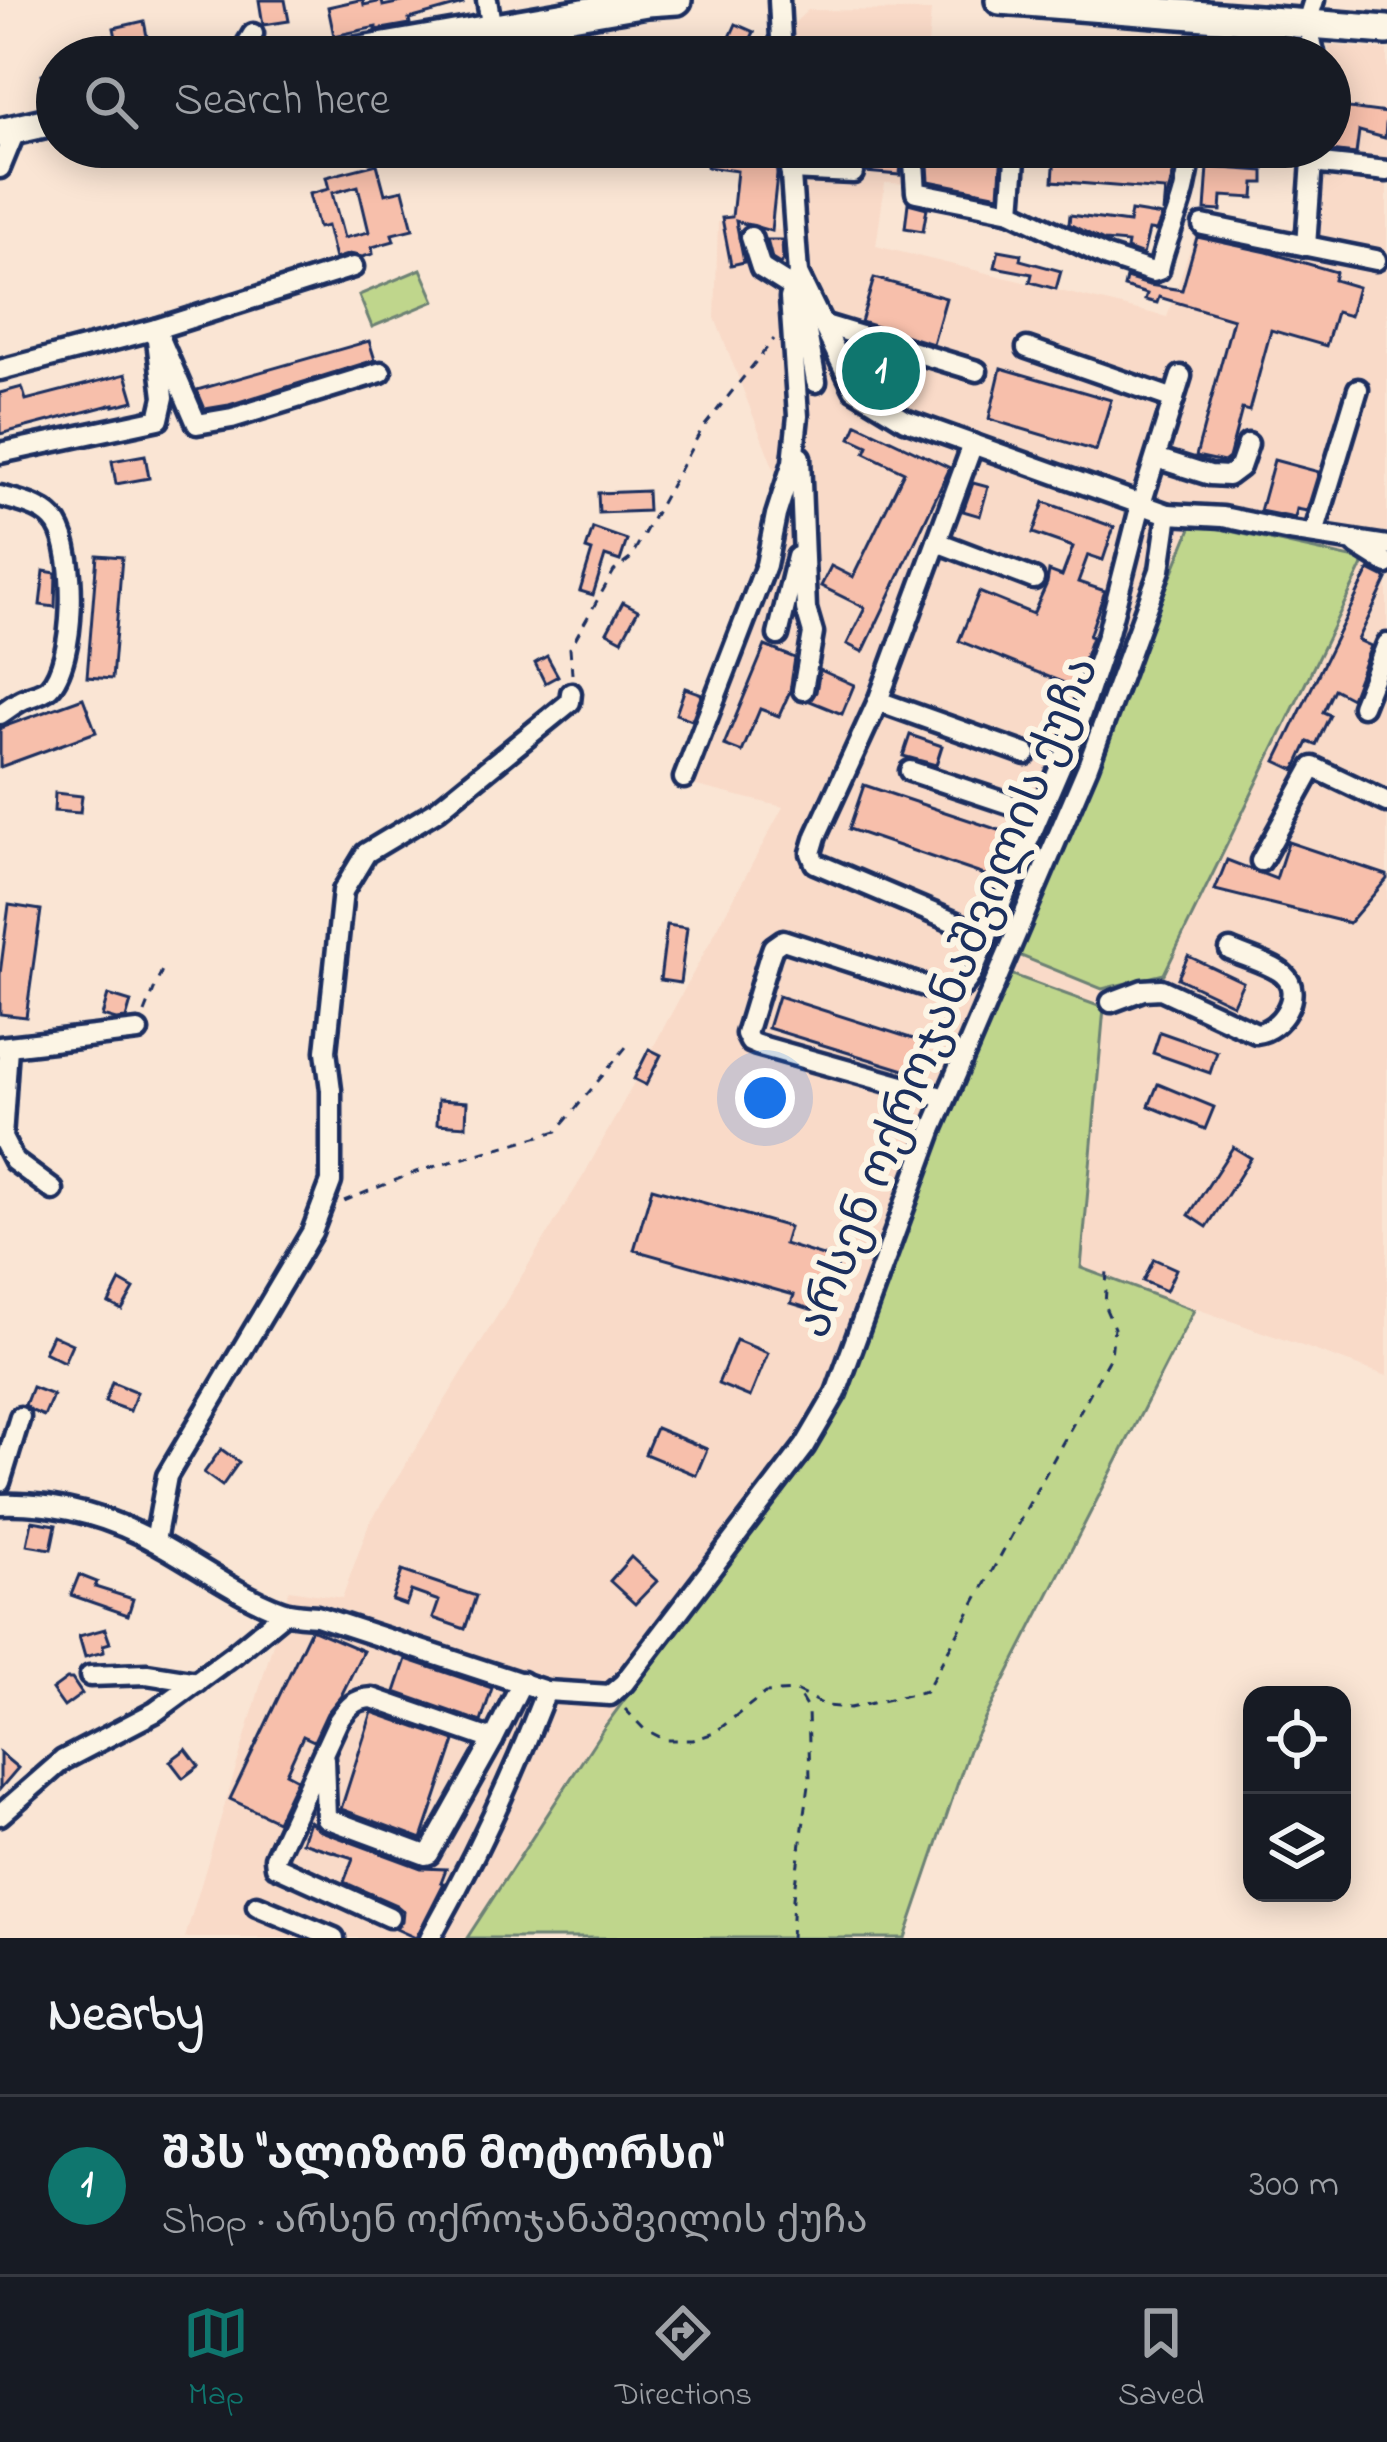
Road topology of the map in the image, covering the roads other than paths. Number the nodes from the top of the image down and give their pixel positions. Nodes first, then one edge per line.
1 (487, 0) edge
2 (677, 0) edge
3 (779, 0) edge
4 (1000, 0) edge
5 (1183, 8) edge
6 (1310, 11) edge
7 (1255, 19) junction
8 (495, 28) junction
9 (1387, 30) edge
10 (449, 36) edge
11 (497, 36) edge
12 (781, 36) edge
13 (1253, 36) edge
14 (8, 131) edge
15 (1351, 164) edge
16 (0, 168) edge
17 (914, 168) edge
18 (1014, 168) edge
19 (1188, 168) edge
20 (1311, 168) edge
21 (790, 170) joint
22 (1387, 172) edge
23 (853, 173) dead end
24 (1011, 211) junction
25 (1204, 225) dead end
26 (752, 237) dead end
27 (1306, 246) junction
28 (1376, 260) dead end
29 (353, 267) dead end
30 (796, 281) junction
31 (822, 324) junction
32 (156, 329) junction
33 (1027, 348) dead end
34 (0, 370) edge
35 (977, 371) dead end
36 (381, 372) dead end
37 (1181, 376) dead end
38 (816, 382) dead end
39 (1358, 389) dead end
40 (1174, 399) junction
41 (798, 416) junction
42 (973, 444) junction
43 (1248, 444) dead end
44 (0, 453) edge
45 (1156, 458) junction
46 (0, 496) edge
47 (1141, 504) junction
48 (1168, 514) junction
49 (803, 535) junction
50 (1313, 535) junction
51 (1348, 539) junction
52 (937, 542) junction
53 (1387, 546) edge
54 (1387, 564) edge
55 (1034, 579) dead end
56 (778, 635) dead end
57 (1387, 644) edge
58 (572, 688) road end
59 (803, 691) dead end
60 (878, 701) junction
61 (1361, 706) dead end
62 (0, 713) edge
63 (1026, 754) dead end
64 (910, 771) dead end
65 (684, 778) dead end
66 (1387, 802) edge
67 (1040, 814) junction
68 (1261, 861) dead end
69 (987, 936) junction
70 (1230, 950) dead end
71 (1111, 1002) dead end
72 (138, 1031) road end
73 (4, 1047) edge
74 (945, 1098) junction
75 (53, 1190) dead end
76 (20, 1417) dead end
77 (0, 1482) edge
78 (0, 1504) edge
79 (155, 1541) junction
80 (284, 1612) junction
81 (90, 1676) dead end
82 (197, 1682) junction
83 (522, 1682) junction
84 (546, 1691) junction
85 (493, 1740) junction
86 (324, 1751) junction
87 (0, 1815) edge
88 (257, 1906) dead end
89 (389, 1917) dead end
90 (334, 1938) edge
91 (430, 1938) edge

1 - 8 street
2 - 8 highway
3 - 12 street
4 - 5 highway
5 - 7 highway
6 - 7 highway
6 - 9 highway
7 - 13 street
8 - 10 highway
8 - 11 street
14 - 16 street
15 - 22 street
17 - 24 street
18 - 24 street
19 - 24 street
20 - 27 street
21 - 23 street
21 - 30 street
25 - 27 street
26 - 30 street
27 - 28 street
29 - 32 street
30 - 31 street
30 - 38 street
30 - 41 street
31 - 35 street
31 - 42 street
32 - 34 street
32 - 36 street
32 - 44 street
33 - 40 street
37 - 40 street
39 - 50 street
40 - 45 street
41 - 49 street
41 - 65 street
42 - 47 street
42 - 52 street
43 - 45 street
45 - 47 street
46 - 62 street
47 - 48 street
47 - 67 street
48 - 50 street
48 - 74 street, არსენ ოქროჯანაშვილის ქუჩა
49 - 56 street
49 - 59 street
50 - 51 street
51 - 53 street
51 - 54 street
52 - 55 street
52 - 60 street
57 - 61 street
58 - 79 street
60 - 63 street
60 - 69 street
64 - 67 street
66 - 68 street
67 - 69 street
69 - 74 street
70 - 71 street
72 - 73 street
73 - 75 street
74 - 84 street, არსენ ოქროჯანაშვილის ქუჩა
76 - 77 street
78 - 79 street
79 - 80 street
80 - 82 street
80 - 83 street
81 - 82 street
82 - 87 street
83 - 84 street
83 - 85 street
84 - 91 street
85 - 86 street
85 - 86 street
86 - 89 street
88 - 90 street

